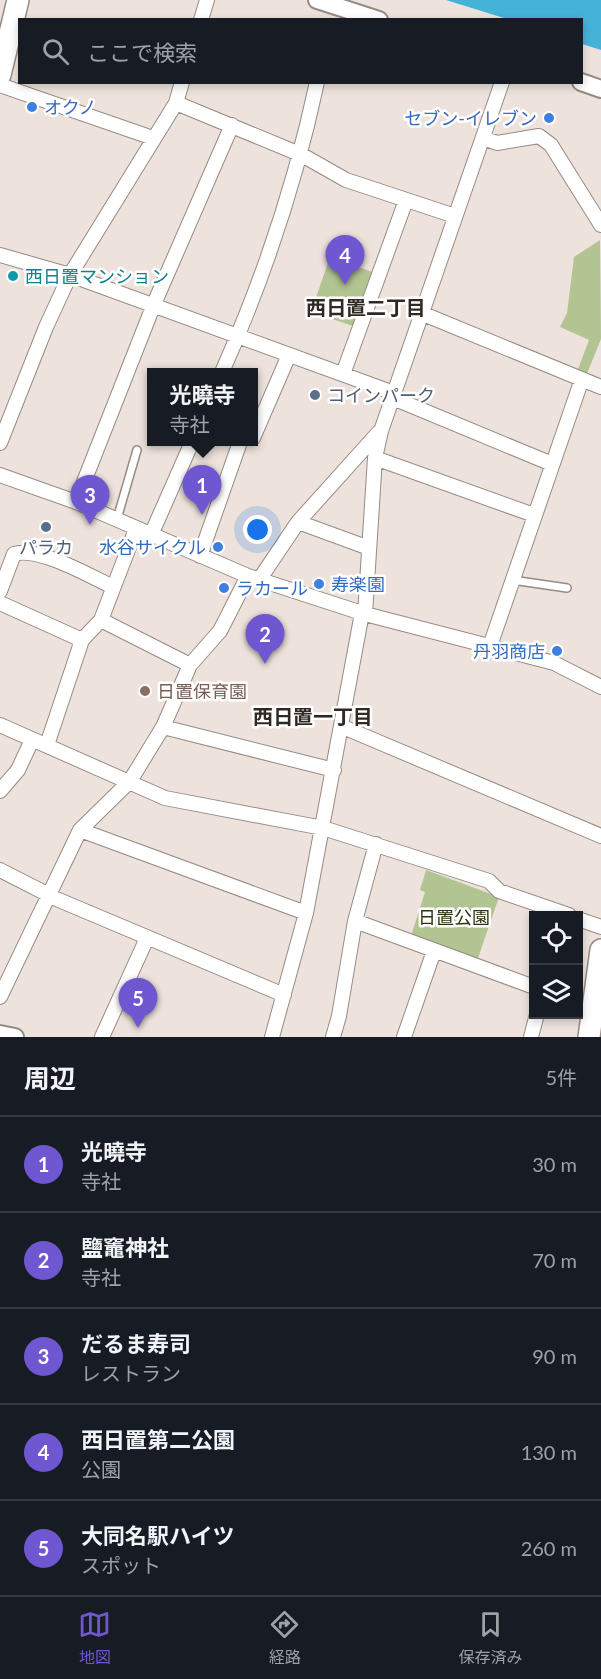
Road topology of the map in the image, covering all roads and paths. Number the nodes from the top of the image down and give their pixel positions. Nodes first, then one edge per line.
1 (18, 0) edge
2 (207, 0) edge
3 (317, 0) edge
4 (333, 13) edge
5 (202, 18) edge
6 (366, 18) edge
7 (0, 75) edge
8 (583, 83) edge
9 (181, 84) edge
10 (318, 84) edge
11 (501, 84) edge
12 (0, 85) edge
13 (601, 89) edge
14 (176, 103) junction
15 (232, 125) junction
16 (153, 138) junction
17 (483, 138) junction
18 (302, 155) junction
19 (406, 200) junction
20 (455, 216) junction
21 (601, 225) edge
22 (0, 255) edge
23 (70, 275) junction
24 (154, 304) junction
25 (422, 313) junction
26 (238, 336) junction
27 (289, 355) junction
28 (224, 368) edge
29 (343, 374) junction
30 (582, 379) junction
31 (601, 387) edge
32 (394, 395) junction
33 (258, 426) edge
34 (381, 431) junction
35 (0, 443) edge
36 (190, 446) edge
37 (238, 446) edge
38 (137, 450) dead end
39 (375, 458) junction
40 (552, 464) junction
41 (0, 475) edge
42 (76, 502) junction
43 (534, 515) junction
44 (116, 520) junction
45 (298, 522) junction
46 (136, 529) junction
47 (151, 534) junction
48 (369, 548) junction
49 (200, 556) junction
50 (253, 578) junction
51 (512, 580) junction
52 (113, 587) junction
53 (567, 588) dead end
54 (0, 591) edge
55 (0, 603) edge
56 (364, 613) junction
57 (101, 620) junction
58 (82, 640) junction
59 (490, 646) junction
60 (190, 665) junction
61 (601, 687) edge
62 (0, 726) edge
63 (163, 727) junction
64 (343, 727) junction
65 (32, 740) junction
66 (47, 745) junction
67 (334, 770) junction
68 (130, 781) junction
69 (0, 791) edge
70 (322, 828) junction
71 (80, 830) junction
72 (601, 836) edge
73 (376, 844) junction
74 (0, 870) edge
75 (47, 895) junction
76 (554, 911) edge
77 (306, 913) junction
78 (583, 920) edge
79 (355, 921) junction
80 (601, 927) edge
81 (147, 938) junction
82 (601, 950) edge
83 (434, 951) junction
84 (529, 985) edge
85 (284, 995) junction
86 (0, 997) edge
87 (536, 1019) edge
88 (0, 1034) edge
89 (15, 1037) edge
90 (102, 1037) edge
91 (272, 1037) edge
92 (333, 1037) edge
93 (404, 1037) edge
94 (531, 1037) edge
95 (589, 1037) edge

1 - 7 main road
2 - 5 street
3 - 4 street
4 - 6 street
8 - 13 street
9 - 14 street
10 - 18 street
11 - 17 street
12 - 16 street
14 - 15 street
14 - 16 street
15 - 18 street
15 - 24 street
16 - 23 street
17 - 20 street
17 - 21 street
18 - 19 street
18 - 26 street
19 - 20 street
19 - 29 street
20 - 25 street
22 - 23 street
23 - 24 street
23 - 35 street
24 - 26 street
24 - 42 street
25 - 30 street
25 - 32 street
26 - 27 street
26 - 28 street
27 - 29 street
27 - 33 street
29 - 32 street
30 - 31 street
30 - 40 street
32 - 34 street
32 - 40 street
34 - 39 street
34 - 45 street
36 - 47 street
37 - 49 street
38 - 44 lane
39 - 43 street
39 - 48 street
40 - 43 street
41 - 42 street
42 - 44 street
43 - 51 street
44 - 46 street
45 - 48 street
45 - 50 street
46 - 47 street
46 - 52 street
47 - 49 street
48 - 56 street
49 - 50 street
50 - 56 street
50 - 60 street
51 - 53 lane
51 - 59 street
52 - 54 street
52 - 57 street
55 - 58 street
56 - 59 street
56 - 64 street
57 - 58 street
57 - 60 street
58 - 66 street
59 - 61 street
60 - 63 street
62 - 65 street
63 - 67 street
63 - 68 street
64 - 67 street
64 - 72 street
65 - 66 street
65 - 69 street
66 - 68 street
67 - 70 street
68 - 70 street
68 - 71 street
70 - 73 street
70 - 77 street
71 - 75 street
71 - 77 street
73 - 76 street
73 - 79 street
74 - 75 street
75 - 81 street
75 - 86 street
77 - 85 street
78 - 80 street
79 - 83 street
79 - 92 street
81 - 85 street
81 - 90 street
82 - 95 main road
83 - 84 street
83 - 93 street
85 - 91 street
87 - 94 street
88 - 89 street

